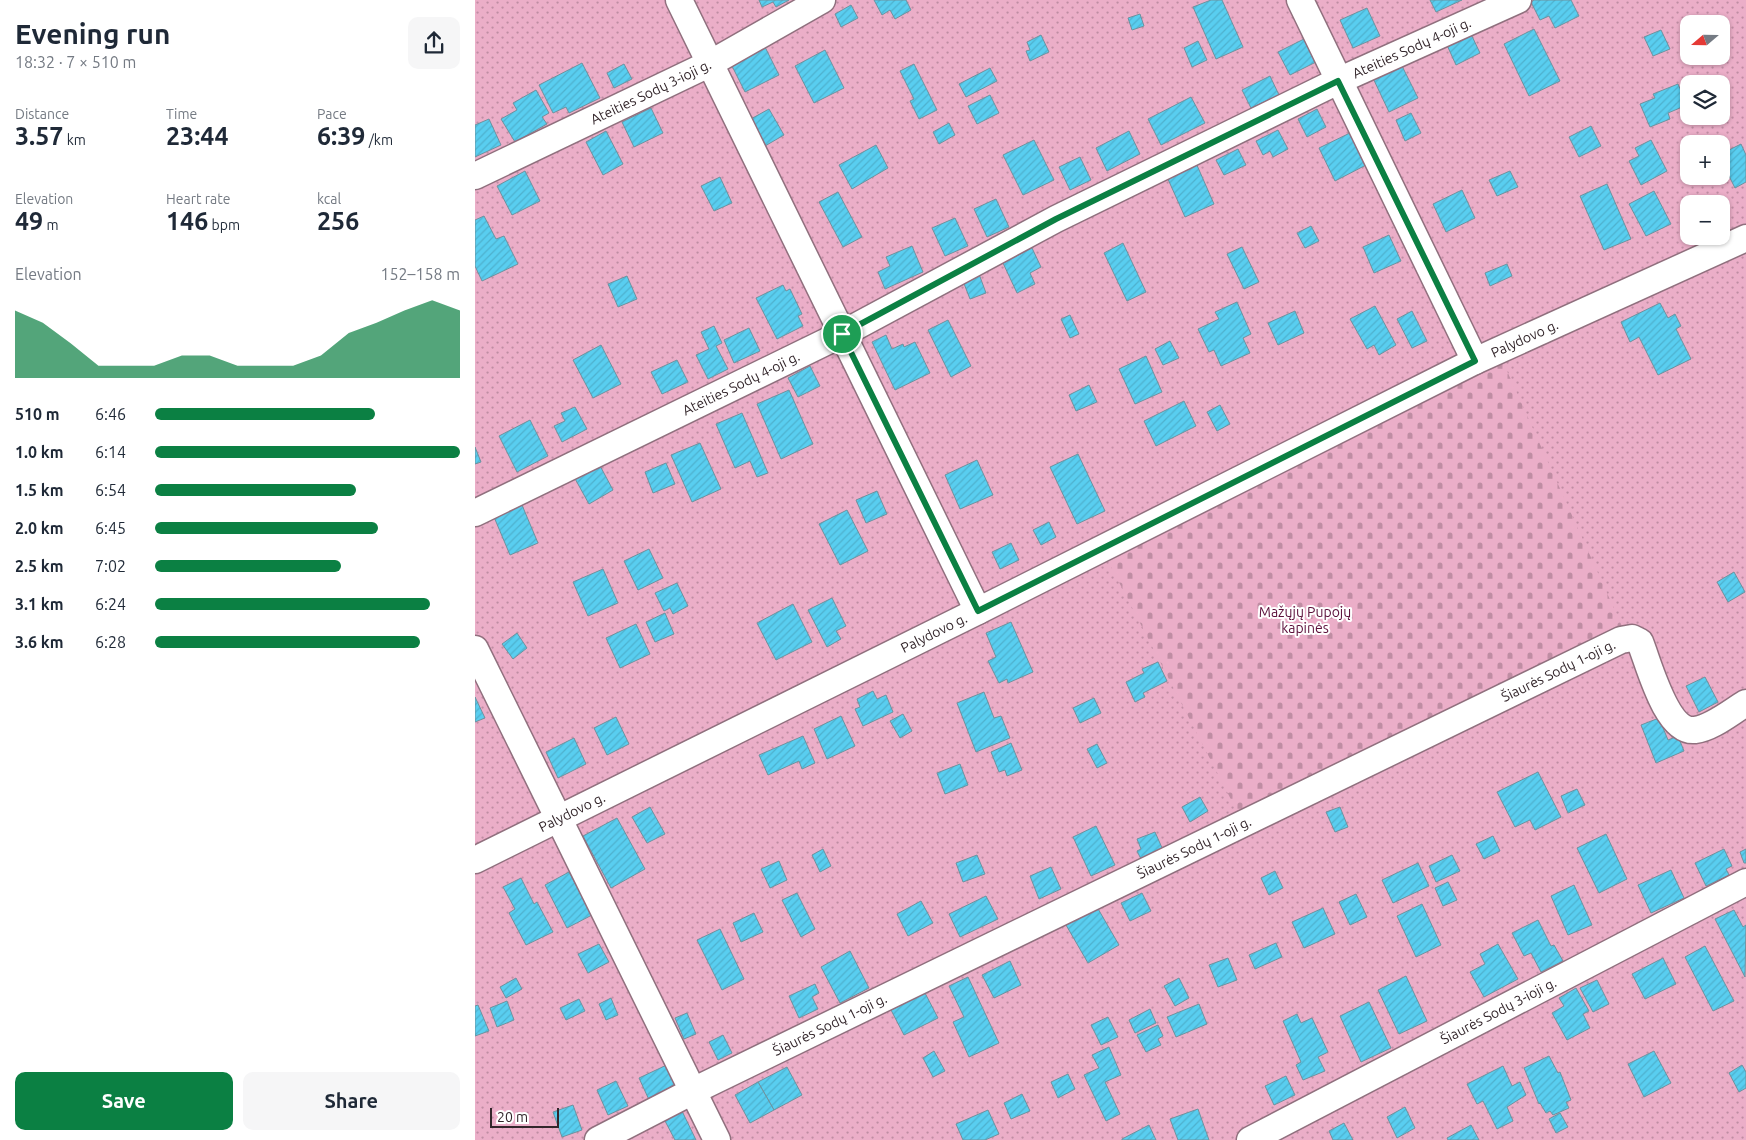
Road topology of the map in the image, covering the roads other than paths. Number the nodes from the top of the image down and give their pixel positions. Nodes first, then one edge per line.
1 (679, 0) edge
2 (822, 0) edge
3 (1300, 0) edge
4 (1518, 0) edge
5 (711, 63) junction
6 (1338, 81) junction
7 (475, 176) edge
8 (1746, 238) edge
9 (842, 334) junction
10 (1475, 361) junction
11 (475, 513) edge
12 (978, 611) junction
13 (475, 649) edge
14 (1746, 703) edge
15 (558, 819) junction
16 (475, 860) edge
17 (1746, 882) edge
18 (693, 1091) junction
19 (598, 1140) edge
20 (717, 1140) edge
21 (1250, 1140) edge

1 - 5 street
2 - 5 street, Ateities Sodų 3-ioji g.
3 - 6 street
4 - 6 street, Ateities Sodų 4-oji g.
5 - 7 street, Ateities Sodų 3-ioji g.
5 - 9 street
6 - 9 street, Ateities Sodų 4-oji g.
6 - 10 street
8 - 10 street, Palydovo g.
9 - 11 street, Ateities Sodų 4-oji g.
9 - 12 street
10 - 12 street, Palydovo g.
12 - 15 street, Palydovo g.
13 - 15 street
14 - 18 street, Šiaurės Sodų 1-oji g.
15 - 16 street, Palydovo g.
15 - 18 street
17 - 21 street, Šiaurės Sodų 3-ioji g.
18 - 19 street, Šiaurės Sodų 1-oji g.
18 - 20 street

